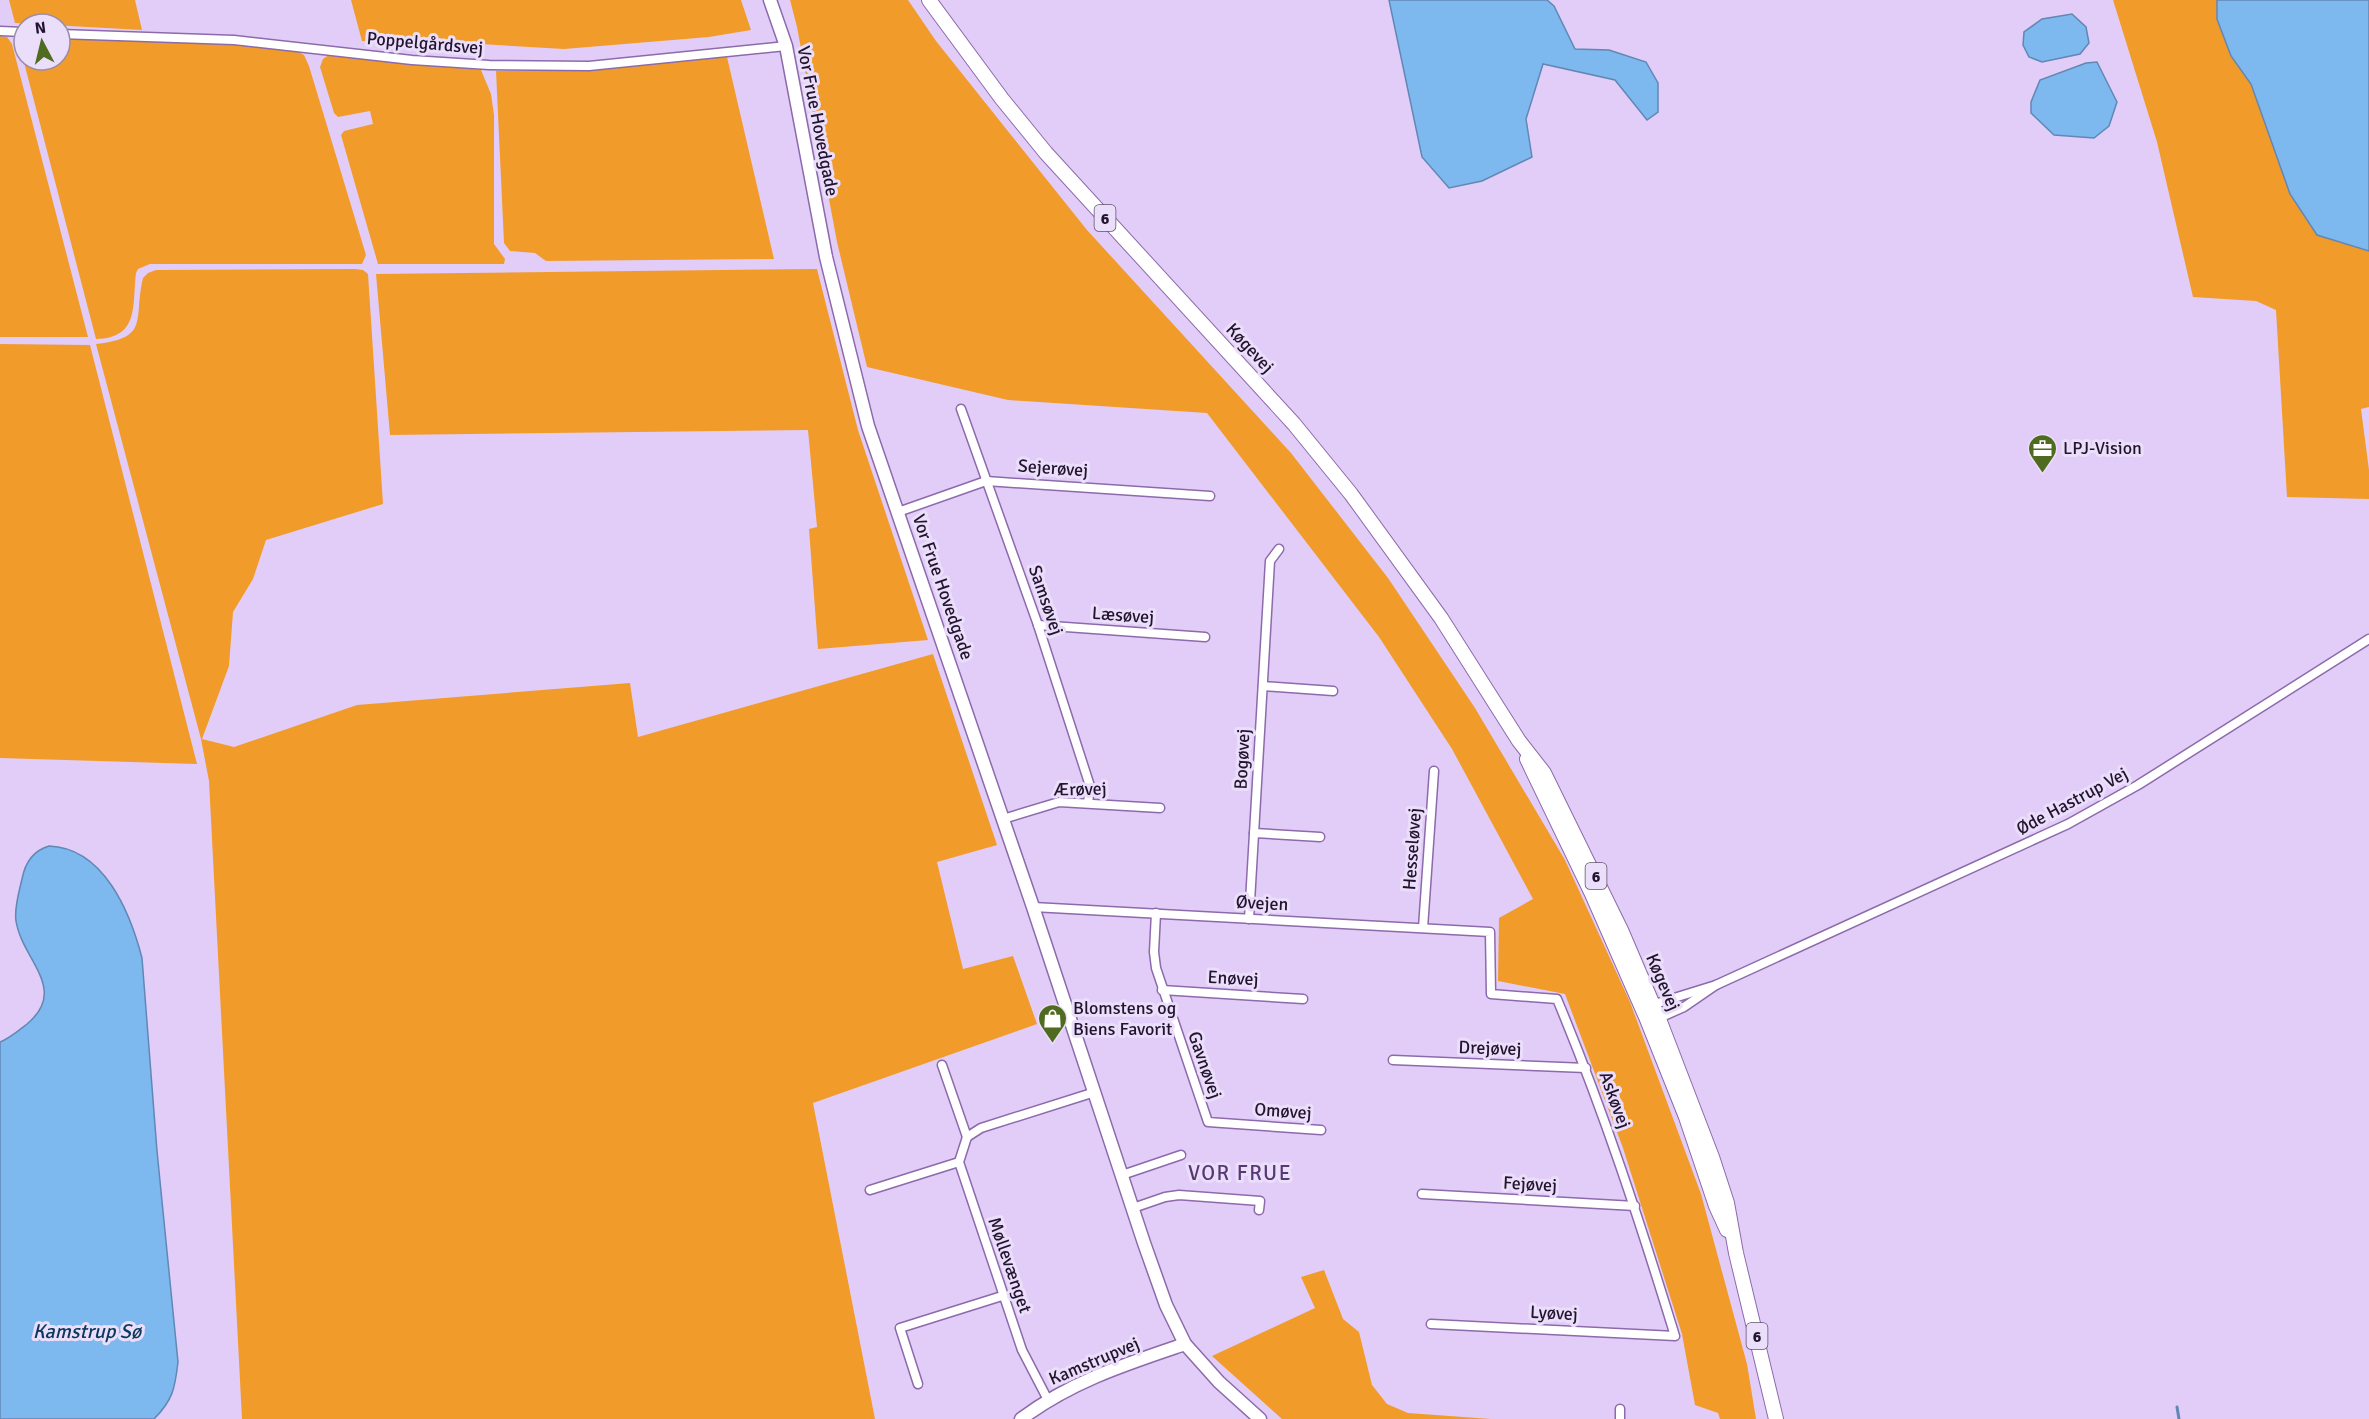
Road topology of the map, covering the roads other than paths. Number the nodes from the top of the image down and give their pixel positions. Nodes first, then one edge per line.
1 (770, 0) edge
2 (929, 0) edge
3 (72, 34) edge
4 (786, 46) junction
5 (961, 409) dead end
6 (986, 481) junction
7 (1210, 496) dead end
8 (898, 512) junction
9 (1279, 549) dead end
10 (1038, 626) junction
11 (1205, 637) dead end
12 (2369, 639) edge
13 (1263, 686) junction
14 (1333, 691) dead end
15 (1434, 771) dead end
16 (1088, 803) junction
17 (1160, 808) dead end
18 (1003, 819) junction
19 (1254, 833) junction
20 (1320, 837) dead end
21 (1033, 906) junction
22 (1156, 914) junction
23 (1249, 919) junction
24 (1424, 928) junction
25 (1490, 932) joint
26 (1716, 985) junction
27 (1162, 990) junction
28 (1303, 999) dead end
29 (1653, 1014) junction
30 (1393, 1060) dead end
31 (942, 1065) dead end
32 (1586, 1068) junction
33 (1095, 1092) junction
34 (1208, 1122) joint
35 (1321, 1130) dead end
36 (967, 1137) junction
37 (1181, 1155) dead end
38 (958, 1162) junction
39 (1122, 1175) junction
40 (870, 1190) dead end
41 (1422, 1194) dead end
42 (1635, 1206) junction
43 (1133, 1209) junction
44 (1259, 1210) dead end
45 (1002, 1296) junction
46 (1431, 1324) dead end
47 (1675, 1336) joint
48 (1185, 1344) junction
49 (918, 1384) dead end
50 (1048, 1400) junction
51 (1620, 1409) dead end
52 (1021, 1419) edge
53 (1260, 1419) edge
54 (1620, 1419) edge
55 (1776, 1419) edge

1 - 4 street, Vor Frue Hovedgade
2 - 29 main road, Køgevej / 6
3 - 4 street, Poppelgårdsvej
4 - 8 street, Vor Frue Hovedgade
5 - 6 street, Samsøvej
6 - 7 street, Sejerøvej
6 - 8 street, Sejerøvej
6 - 10 street, Samsøvej
8 - 18 street, Vor Frue Hovedgade
9 - 13 street, Bogøvej
10 - 11 street, Læsøvej
10 - 16 street, Samsøvej
12 - 26 street, Øde Hastrup Vej
13 - 14 street
13 - 19 street, Bogøvej
15 - 24 street, Hesseløvej
16 - 17 street, Ærøvej
16 - 18 street, Ærøvej
18 - 21 street, Vor Frue Hovedgade
19 - 20 street
19 - 23 street, Bogøvej
21 - 22 street, Øvejen
21 - 33 street, Vor Frue Hovedgade
22 - 23 street, Øvejen
22 - 27 street, Gavnøvej
23 - 24 street, Øvejen
24 - 25 street, Øvejen
25 - 32 street, Askøvej
26 - 29 street
26 - 29 street
27 - 28 street, Enøvej
27 - 34 street, Gavnøvej
29 - 55 main road, Køgevej / 6
30 - 32 street, Drejøvej
31 - 36 street
32 - 42 street, Askøvej
33 - 36 street
33 - 39 street, Vor Frue Hovedgade
34 - 35 street, Omøvej
36 - 38 street
37 - 39 street
38 - 40 street
38 - 45 street, Møllevænget
39 - 43 street, Vor Frue Hovedgade
41 - 42 street, Fejøvej
42 - 47 street, Askøvej
43 - 44 street
43 - 48 street, Vor Frue Hovedgade
45 - 49 street
45 - 50 street, Møllevænget
46 - 47 street, Lyøvej
48 - 50 street, Kamstrupvej
48 - 53 street, Vor Frue Hovedgade
50 - 52 street, Kamstrupvej
51 - 54 street

